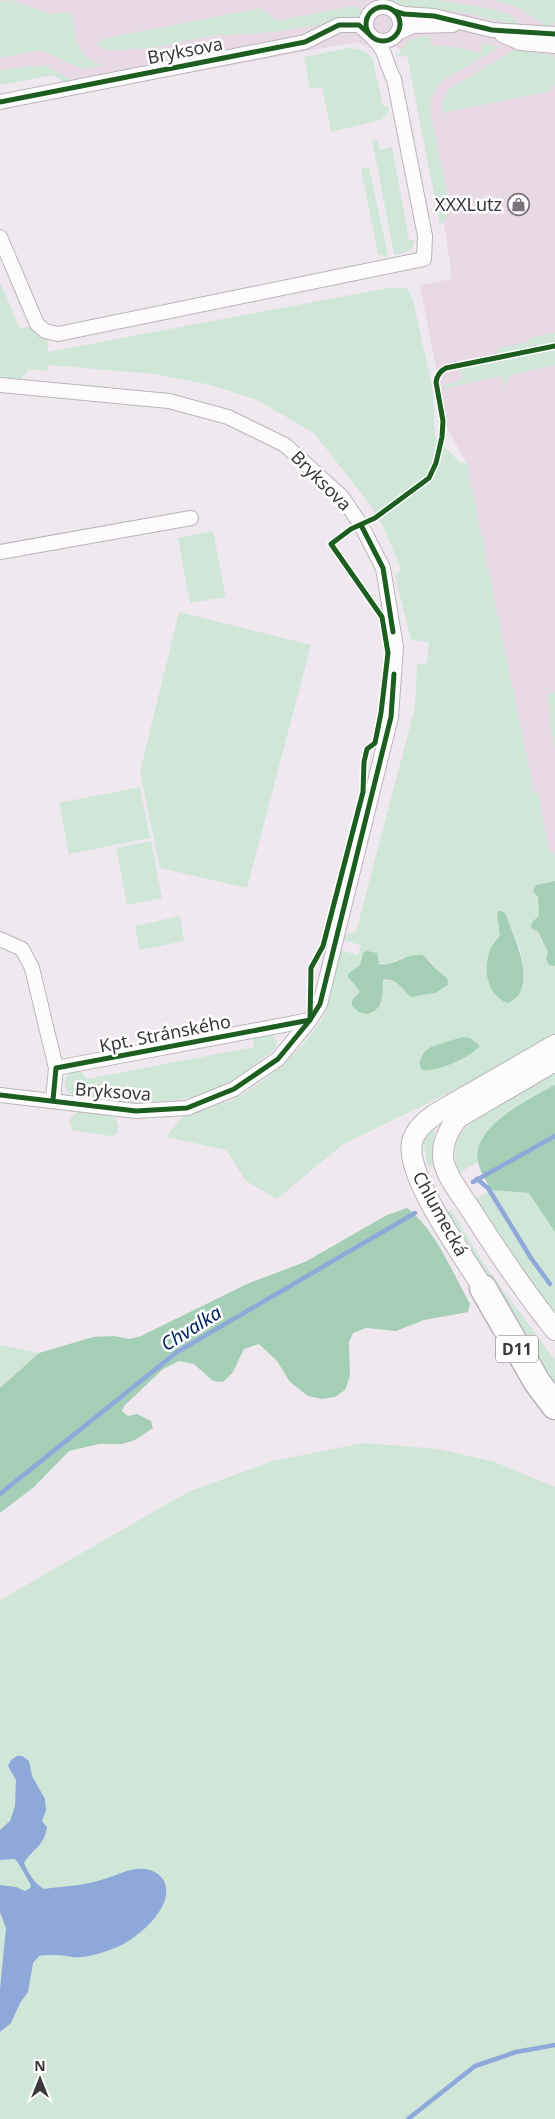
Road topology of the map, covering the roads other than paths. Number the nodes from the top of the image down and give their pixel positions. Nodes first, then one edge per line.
1 (394, 11) junction
2 (461, 24) junction
3 (492, 30) junction
4 (555, 34) edge
5 (395, 35) junction
6 (371, 36) junction
7 (555, 46) edge
8 (394, 79) junction
9 (0, 102) edge
10 (0, 237) edge
11 (1, 385) edge
12 (190, 518) dead end
13 (0, 552) edge
14 (0, 939) edge
15 (310, 1020) junction
16 (555, 1045) edge
17 (555, 1061) edge
18 (56, 1068) junction
19 (0, 1095) edge
20 (53, 1100) junction
21 (483, 1288) joint
22 (555, 1330) edge
23 (555, 1406) edge

1 - 2 street
1 - 5 street
1 - 6 street
2 - 3 street
2 - 5 street
3 - 4 street
3 - 7 street
5 - 6 street
5 - 8 street
6 - 8 street
6 - 9 street, Bryksova
8 - 10 street
11 - 15 street, Bryksova
12 - 13 street
14 - 18 street
15 - 18 street, Kpt. Stránského
15 - 20 street, Bryksova
16 - 21 main road, Chlumecká
17 - 22 main road, Chlumecká
18 - 20 street
19 - 20 street, Bryksova
21 - 23 highway, Chlumecká / D11

